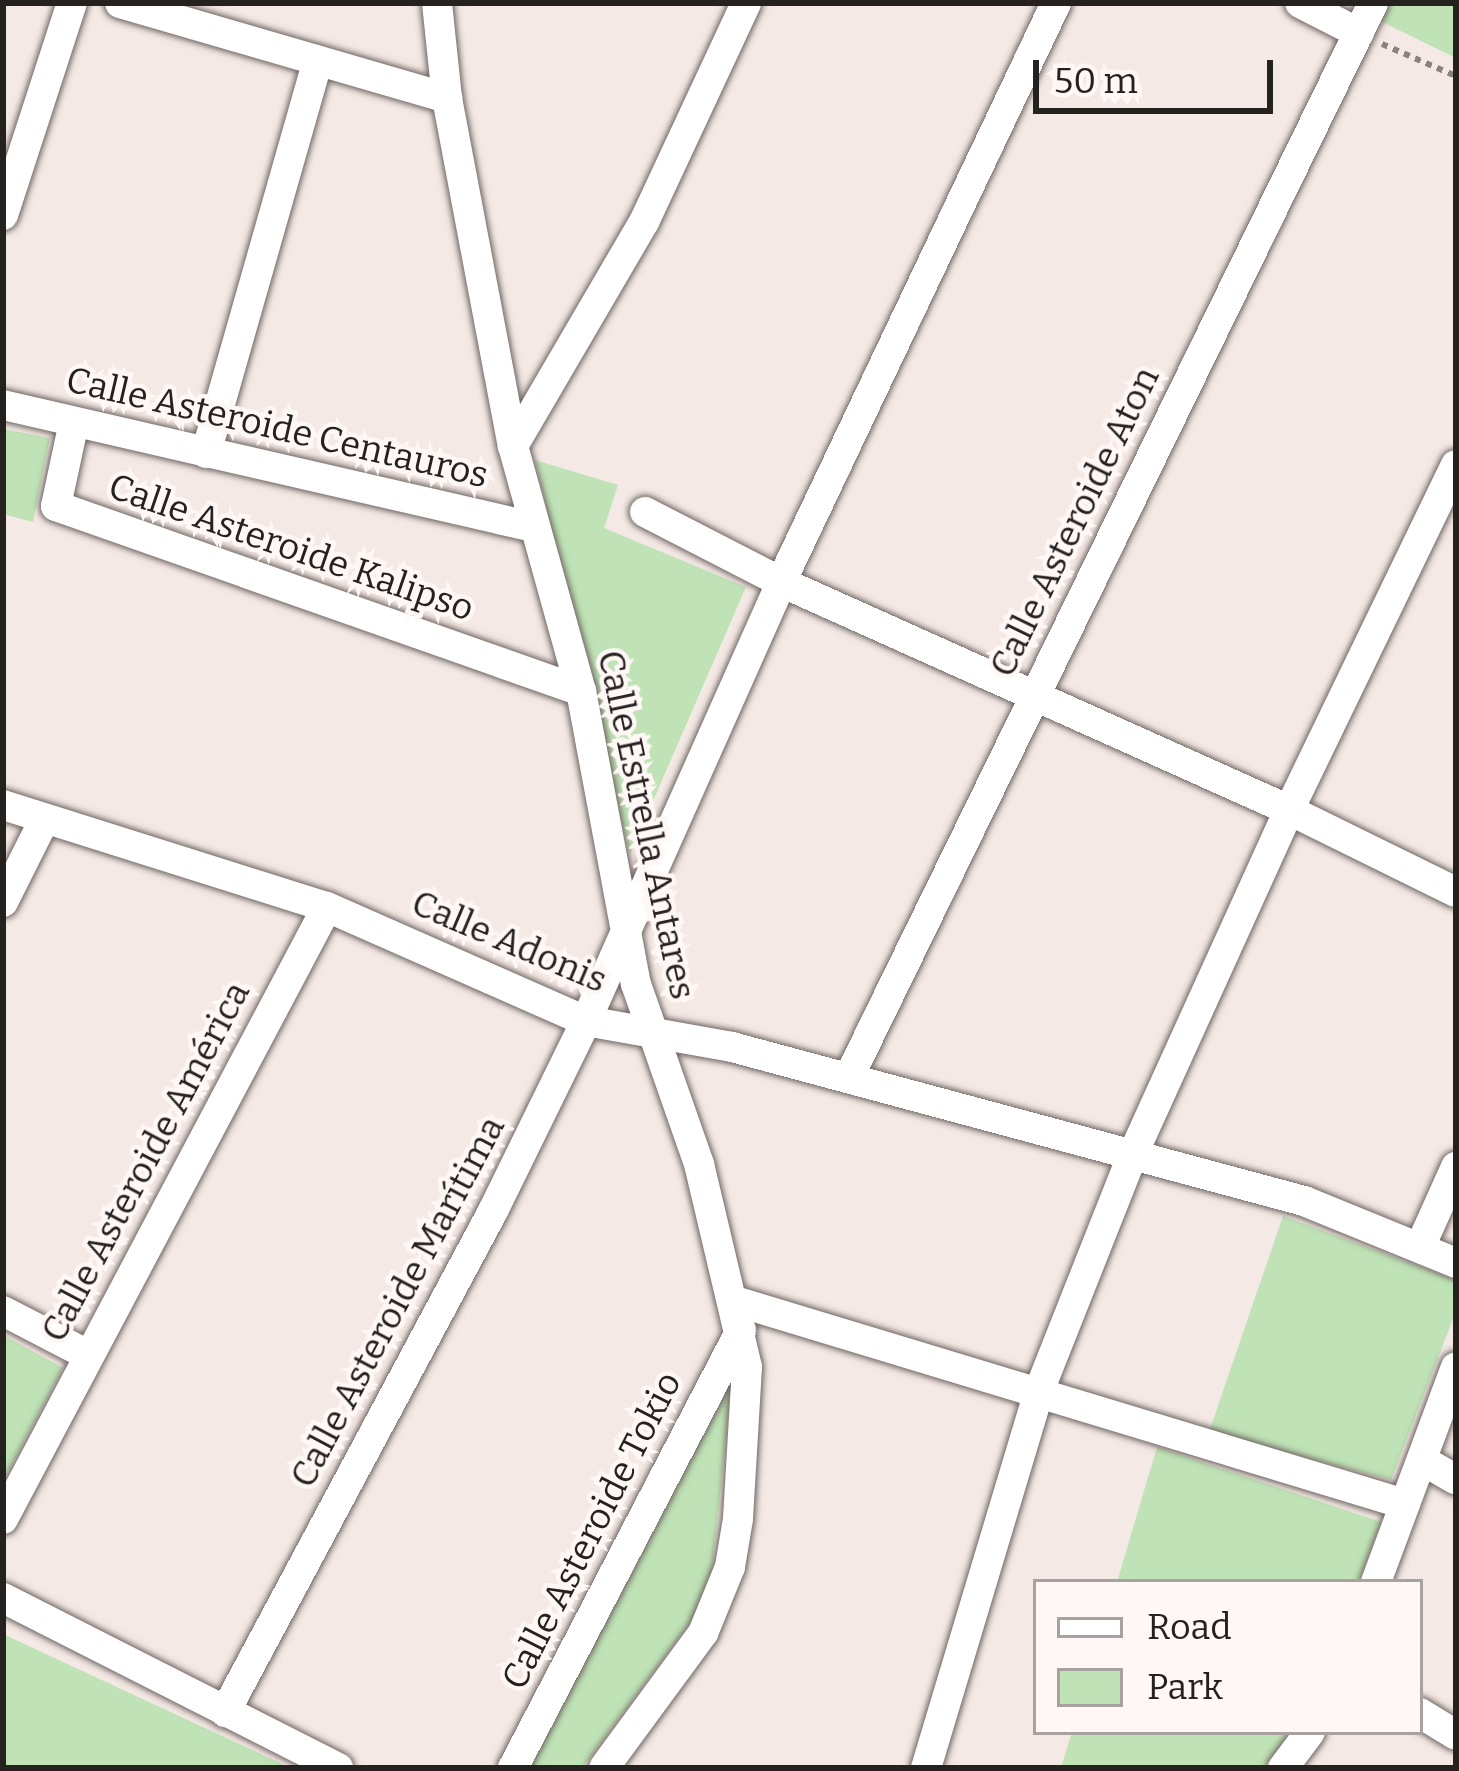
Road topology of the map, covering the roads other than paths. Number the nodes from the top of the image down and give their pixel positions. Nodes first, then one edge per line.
1 (72, 3) edge
2 (120, 3) edge
3 (437, 3) edge
4 (746, 3) edge
5 (1056, 3) edge
6 (1300, 3) edge
7 (1373, 3) edge
8 (1359, 33) junction
9 (318, 61) junction
10 (447, 98) junction
11 (3, 215) edge
12 (3, 405) edge
13 (74, 422) junction
14 (513, 446) junction
15 (206, 453) junction
16 (1456, 465) edge
17 (645, 512) dead end
18 (533, 527) junction
19 (781, 582) junction
20 (581, 691) junction
21 (1033, 695) junction
22 (3, 805) edge
23 (1289, 810) junction
24 (44, 820) junction
25 (1456, 892) edge
26 (3, 902) edge
27 (327, 907) junction
28 (628, 924) junction
29 (586, 1021) junction
30 (653, 1036) junction
31 (849, 1077) junction
32 (1133, 1154) junction
33 (1456, 1167) edge
34 (1420, 1247) junction
35 (1456, 1263) edge
36 (3, 1311) edge
37 (738, 1316) junction
38 (88, 1355) junction
39 (1456, 1367) edge
40 (1039, 1391) junction
41 (1421, 1460) junction
42 (1456, 1480) edge
43 (1405, 1504) junction
44 (3, 1519) edge
45 (1377, 1579) edge
46 (3, 1598) edge
47 (225, 1712) junction
48 (1423, 1715) edge
49 (1308, 1735) edge
50 (1456, 1735) edge
51 (338, 1768) edge
52 (513, 1768) edge
53 (604, 1768) edge
54 (926, 1768) edge
55 (1283, 1768) edge

1 - 11 street
2 - 9 street
3 - 10 street, Calle Estrella Antares
4 - 14 street
5 - 19 street, Calle Asteroide Marítima
6 - 8 street
7 - 8 street, Calle Asteroide Aton
8 - 21 street, Calle Asteroide Aton
9 - 10 street
9 - 15 street
10 - 14 street, Calle Estrella Antares
12 - 13 street, Calle Asteroide Centauros
13 - 15 street, Calle Asteroide Centauros
13 - 20 street, Calle Asteroide Kalipso
14 - 18 street, Calle Estrella Antares
15 - 18 street, Calle Asteroide Centauros
16 - 23 street
17 - 19 street
18 - 20 street, Calle Estrella Antares
19 - 21 street
19 - 28 street, Calle Asteroide Marítima
20 - 28 street, Calle Estrella Antares
21 - 23 street
21 - 31 street, Calle Asteroide Aton
22 - 24 street, Calle Adonis
23 - 25 street
23 - 32 street
24 - 26 street
24 - 27 street, Calle Adonis
27 - 29 street, Calle Adonis
27 - 38 street, Calle Asteroide América
28 - 29 street, Calle Asteroide Marítima
28 - 30 street, Calle Estrella Antares
29 - 30 street, Calle Adonis
29 - 47 street, Calle Asteroide Marítima
30 - 31 street, Calle Adonis
30 - 37 street, Calle Estrella Antares
31 - 32 street, Calle Adonis
32 - 34 street, Calle Adonis
32 - 40 street
33 - 34 street
34 - 35 street, Calle Adonis
36 - 38 street
37 - 40 street
37 - 52 street, Calle Asteroide Tokio
37 - 53 street, Calle Estrella Antares
38 - 44 street, Calle Asteroide América
39 - 41 street
40 - 43 street
40 - 54 street
41 - 42 street
41 - 43 street
43 - 45 street
46 - 47 street
47 - 51 street
48 - 50 street
49 - 55 street

